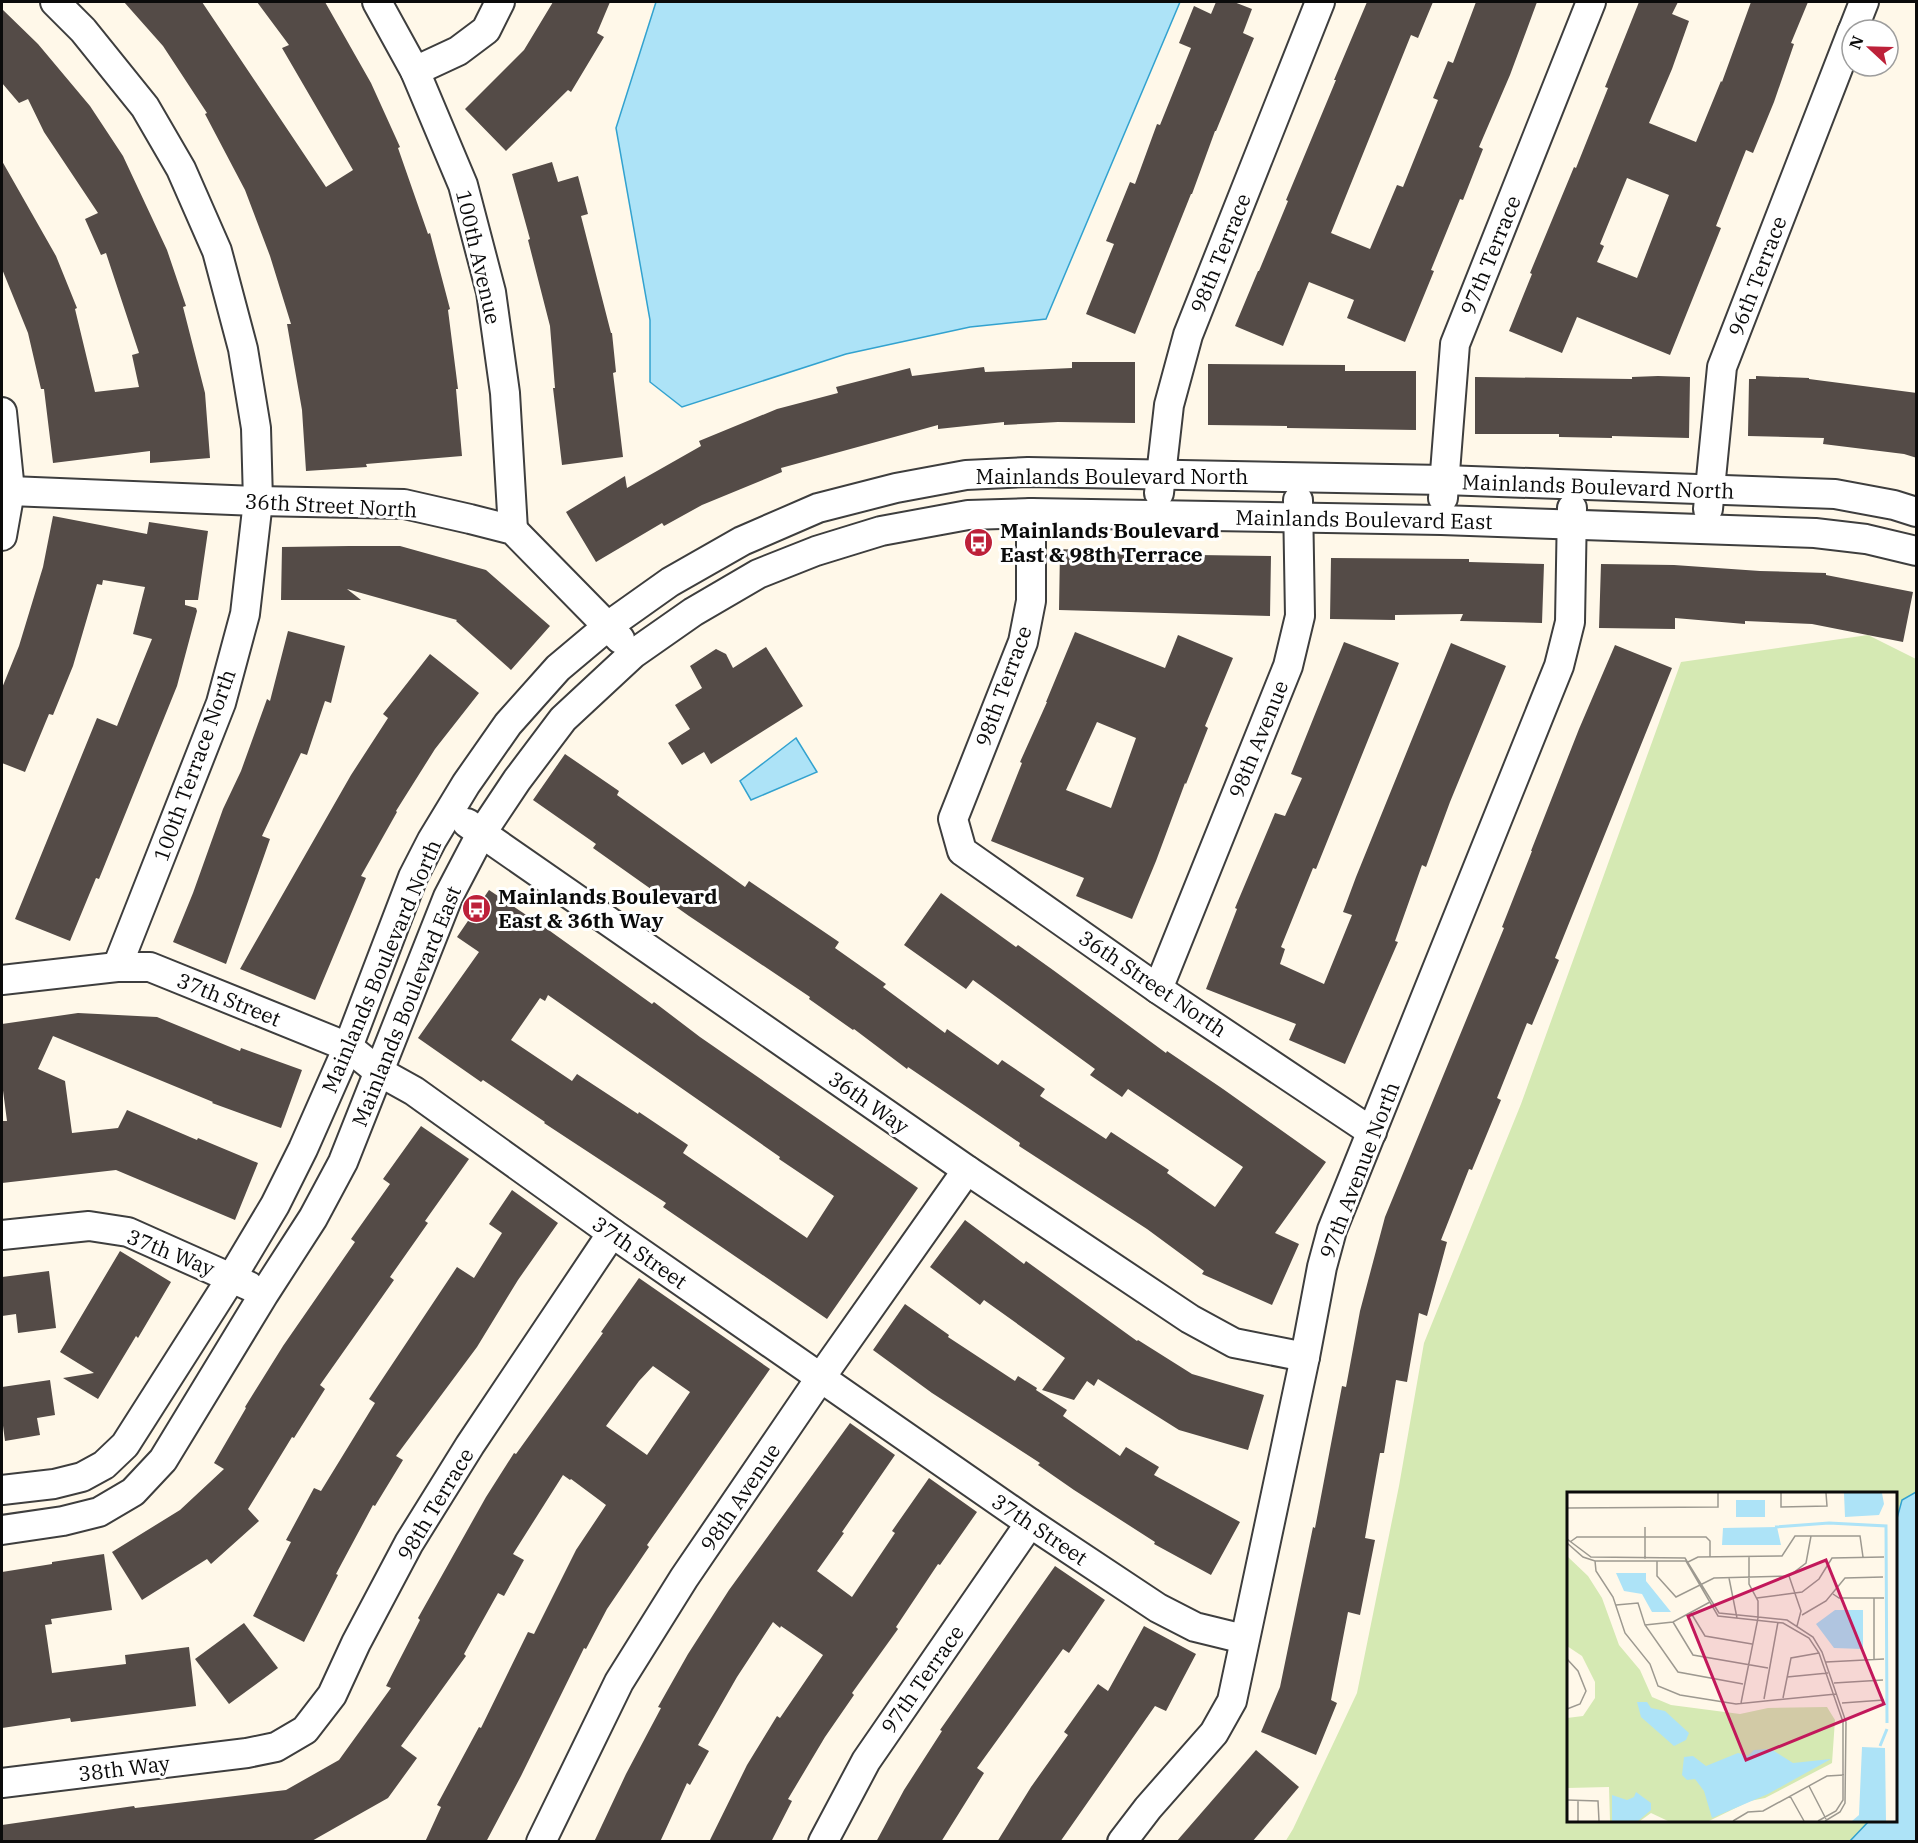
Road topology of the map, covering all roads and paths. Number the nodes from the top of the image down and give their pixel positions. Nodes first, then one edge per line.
1 (55, 2) edge
2 (377, 2) edge
3 (500, 2) edge
4 (1320, 2) edge
5 (1591, 2) edge
6 (1864, 2) edge
7 (1857, 18) edge
8 (1840, 62) edge
9 (415, 71) junction
10 (2, 412) edge
11 (1161, 473) junction
12 (1297, 477) junction
13 (1444, 480) junction
14 (1574, 484) junction
15 (1710, 489) junction
16 (10, 491) junction
17 (258, 501) junction
18 (1917, 512) edge
19 (1030, 513) junction
20 (1156, 514) junction
21 (1299, 518) junction
22 (1441, 520) junction
23 (1572, 525) junction
24 (513, 530) junction
25 (1706, 530) junction
26 (2, 536) edge
27 (1917, 552) edge
28 (608, 626) junction
29 (633, 654) junction
30 (450, 810) junction
31 (953, 819) joint
32 (481, 834) junction
33 (117, 967) junction
34 (2, 981) edge
35 (1158, 988) junction
36 (348, 1047) junction
37 (378, 1071) junction
38 (1372, 1131) junction
39 (967, 1170) junction
40 (612, 1233) junction
41 (2, 1235) edge
42 (232, 1277) junction
43 (264, 1294) junction
44 (1305, 1357) junction
45 (821, 1377) junction
46 (2, 1490) edge
47 (1030, 1523) junction
48 (2, 1530) edge
49 (1244, 1640) junction
50 (247, 1754) joint
51 (2, 1783) edge
52 (541, 1842) edge
53 (823, 1842) edge
54 (1122, 1842) edge

1 - 17 street, 100th Terrace North
2 - 9 street, 100th Avenue
3 - 9 street
4 - 11 street, 98th Terrace
5 - 13 street, 97th Terrace
6 - 7 street, 96th Terrace
8 - 15 street, 96th Terrace
9 - 24 street, 100th Avenue
10 - 16 street
11 - 12 street, Mainlands Boulevard North
11 - 20 street, 98th Terrace
11 - 28 street, Mainlands Boulevard North
12 - 13 street, Mainlands Boulevard North
12 - 21 street, 98th Avenue
13 - 14 street, Mainlands Boulevard North
13 - 22 street, 97th Terrace
14 - 15 street, Mainlands Boulevard North
14 - 23 street, 97th Avenue North
15 - 18 street, Mainlands Boulevard North
15 - 25 street, 96th Terrace
16 - 17 street, 36th Street North
16 - 26 street
17 - 24 street, 36th Street North
17 - 33 street, 100th Terrace North
19 - 20 street, Mainlands Boulevard East
19 - 29 street, Mainlands Boulevard East
19 - 31 street, 98th Terrace
20 - 21 street, Mainlands Boulevard East
21 - 22 street, Mainlands Boulevard East
21 - 35 street, 98th Avenue
22 - 23 street, Mainlands Boulevard East
23 - 25 street, Mainlands Boulevard East
23 - 38 street, 97th Avenue North
24 - 28 street
25 - 27 street, Mainlands Boulevard East
28 - 29 street
28 - 30 street, Mainlands Boulevard North
29 - 32 street, Mainlands Boulevard East
30 - 32 street, 36th Way
30 - 36 street, Mainlands Boulevard North
31 - 35 street, 36th Street North
32 - 37 street, Mainlands Boulevard East
32 - 39 street, 36th Way
33 - 34 street, 37th Street
33 - 36 street, 37th Street
35 - 38 street, 36th Street North
36 - 37 street, 37th Street
36 - 42 street, Mainlands Boulevard North
37 - 40 street, 37th Street
37 - 43 street, Mainlands Boulevard East
38 - 44 street, 97th Avenue North
39 - 44 street, 36th Way
39 - 45 street, 98th Avenue
40 - 45 street, 37th Street
40 - 50 street, 98th Terrace
41 - 42 street, 37th Way
42 - 43 street, 37th Way
42 - 46 street, Mainlands Boulevard North
43 - 48 street, Mainlands Boulevard East
44 - 49 street, 97th Avenue North
45 - 47 street, 37th Street
45 - 52 street, 98th Avenue
47 - 49 street, 37th Street
47 - 53 street, 97th Terrace
49 - 54 street, 97th Avenue North
50 - 51 street, 38th Way

